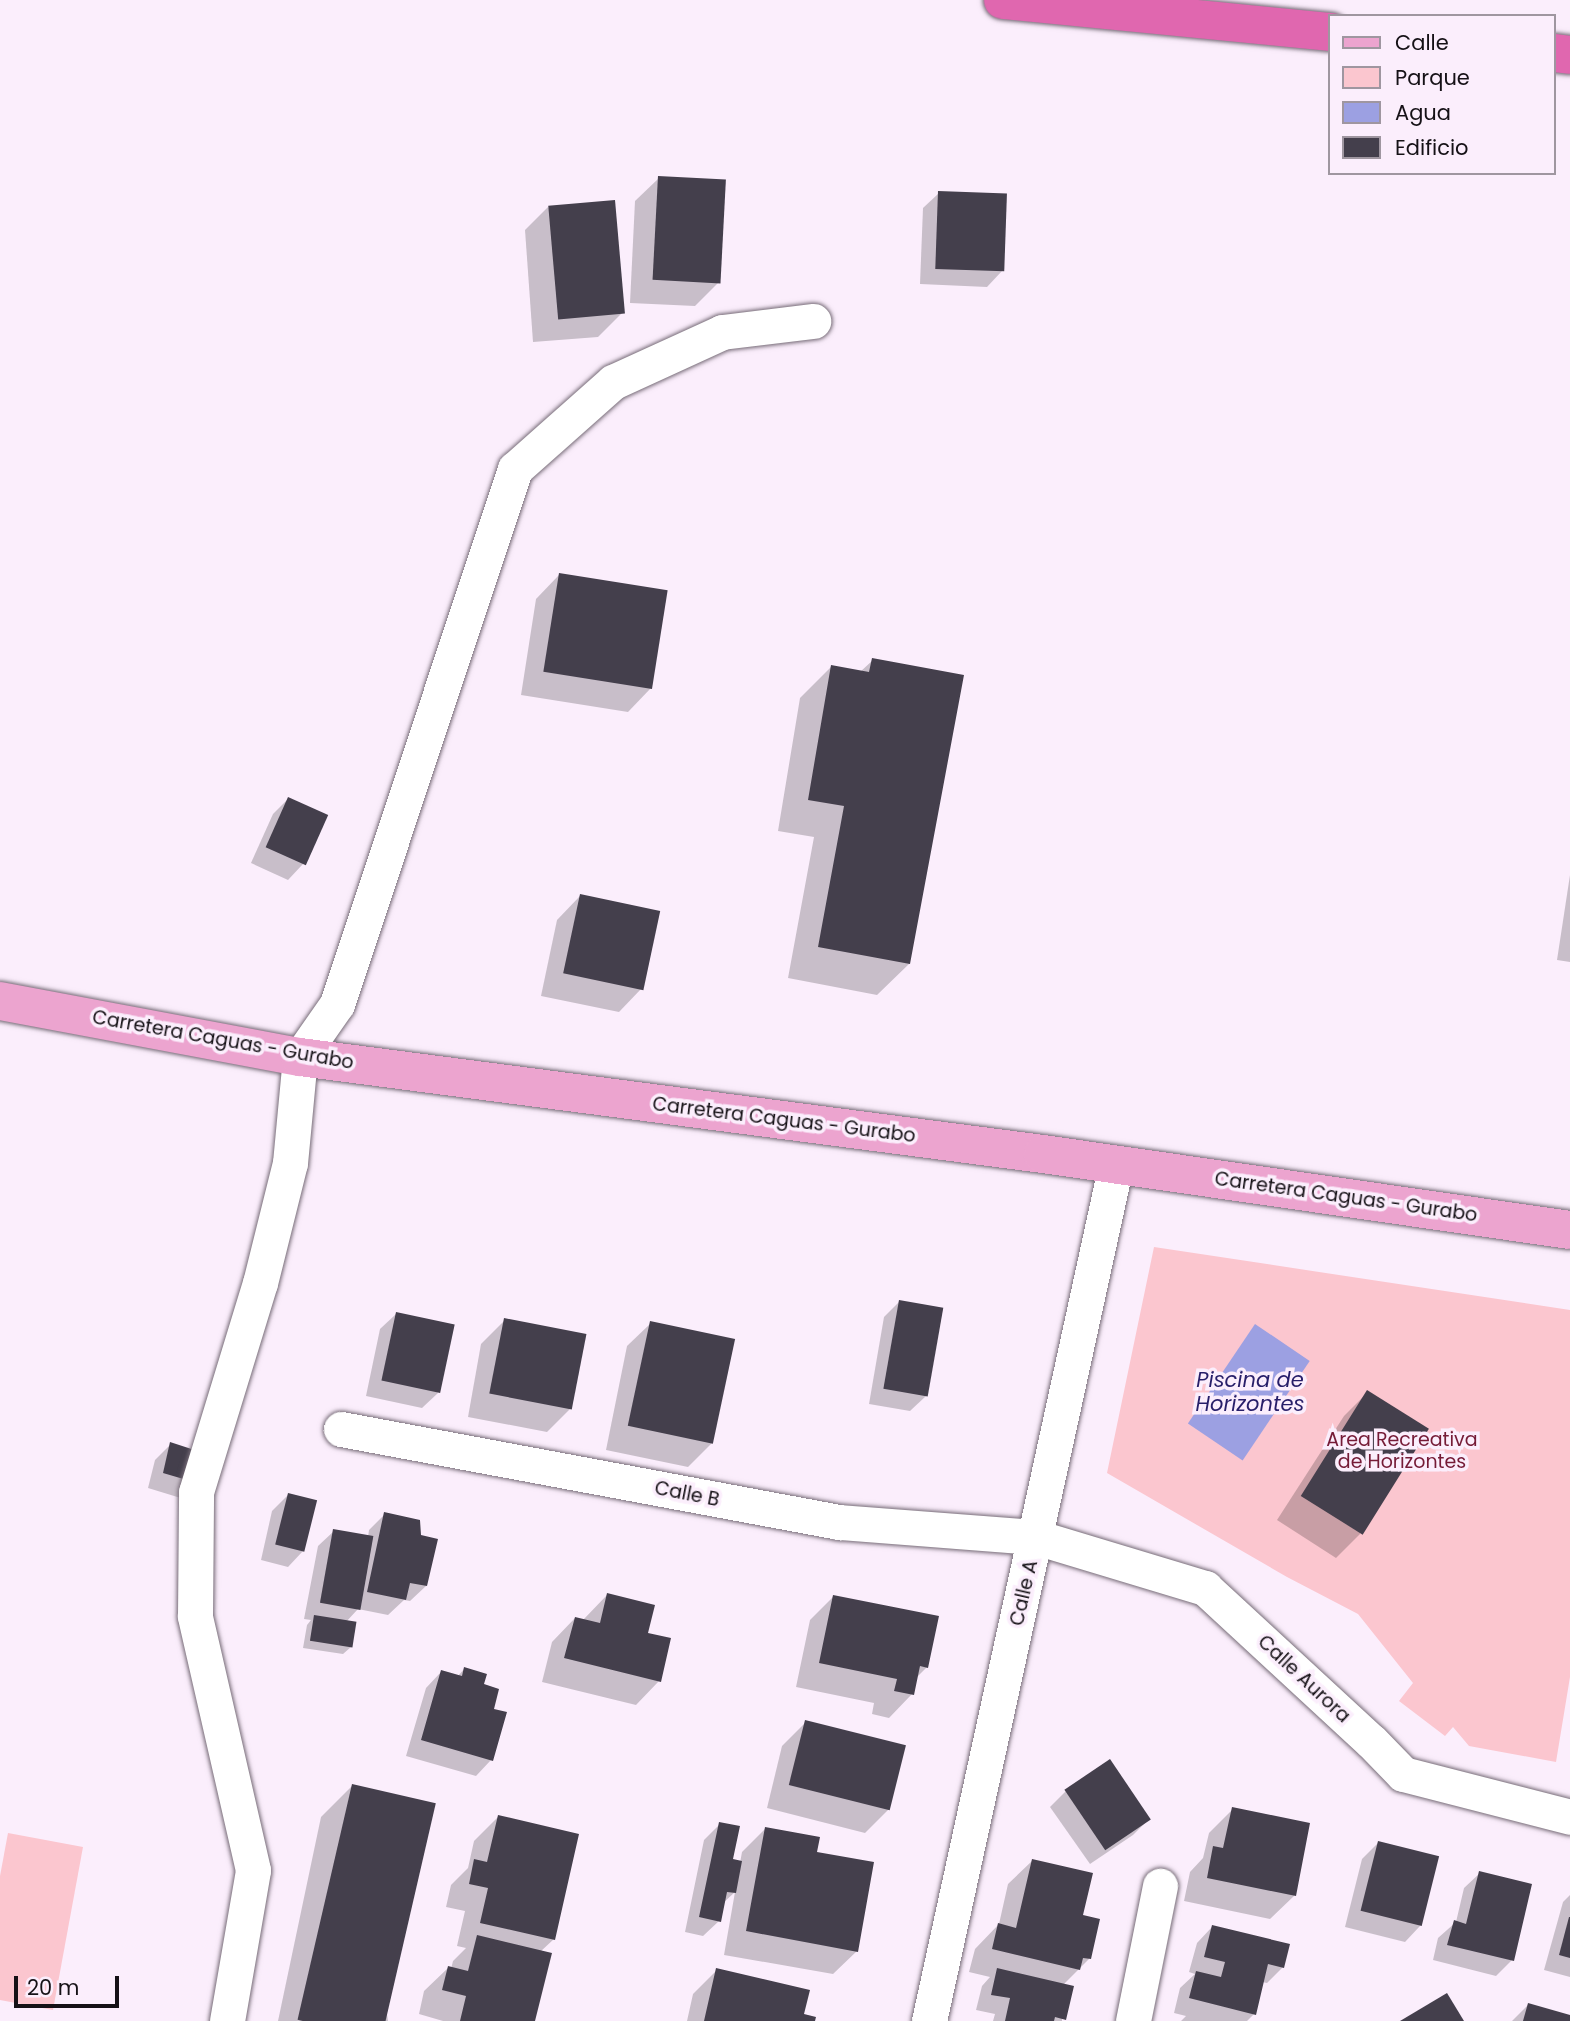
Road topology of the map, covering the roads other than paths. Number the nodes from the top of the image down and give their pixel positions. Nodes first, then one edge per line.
1 (1003, 0) edge
2 (1328, 32) edge
3 (813, 321) dead end
4 (0, 1002) edge
5 (300, 1057) junction
6 (1116, 1164) junction
7 (1570, 1230) edge
8 (341, 1429) dead end
9 (1036, 1537) junction
10 (1569, 1812) edge
11 (1160, 1886) dead end
12 (227, 2021) edge
13 (929, 2021) edge
14 (1133, 2021) edge

1 - 2 highway
3 - 5 street
4 - 5 main road, Carretera Caguas - Gurabo
5 - 6 main road, Carretera Caguas - Gurabo
5 - 12 street
6 - 7 main road, Carretera Caguas - Gurabo
6 - 9 street, Calle A
8 - 9 street, Calle B
9 - 10 street, Calle Aurora
9 - 13 street, Calle A
11 - 14 street

